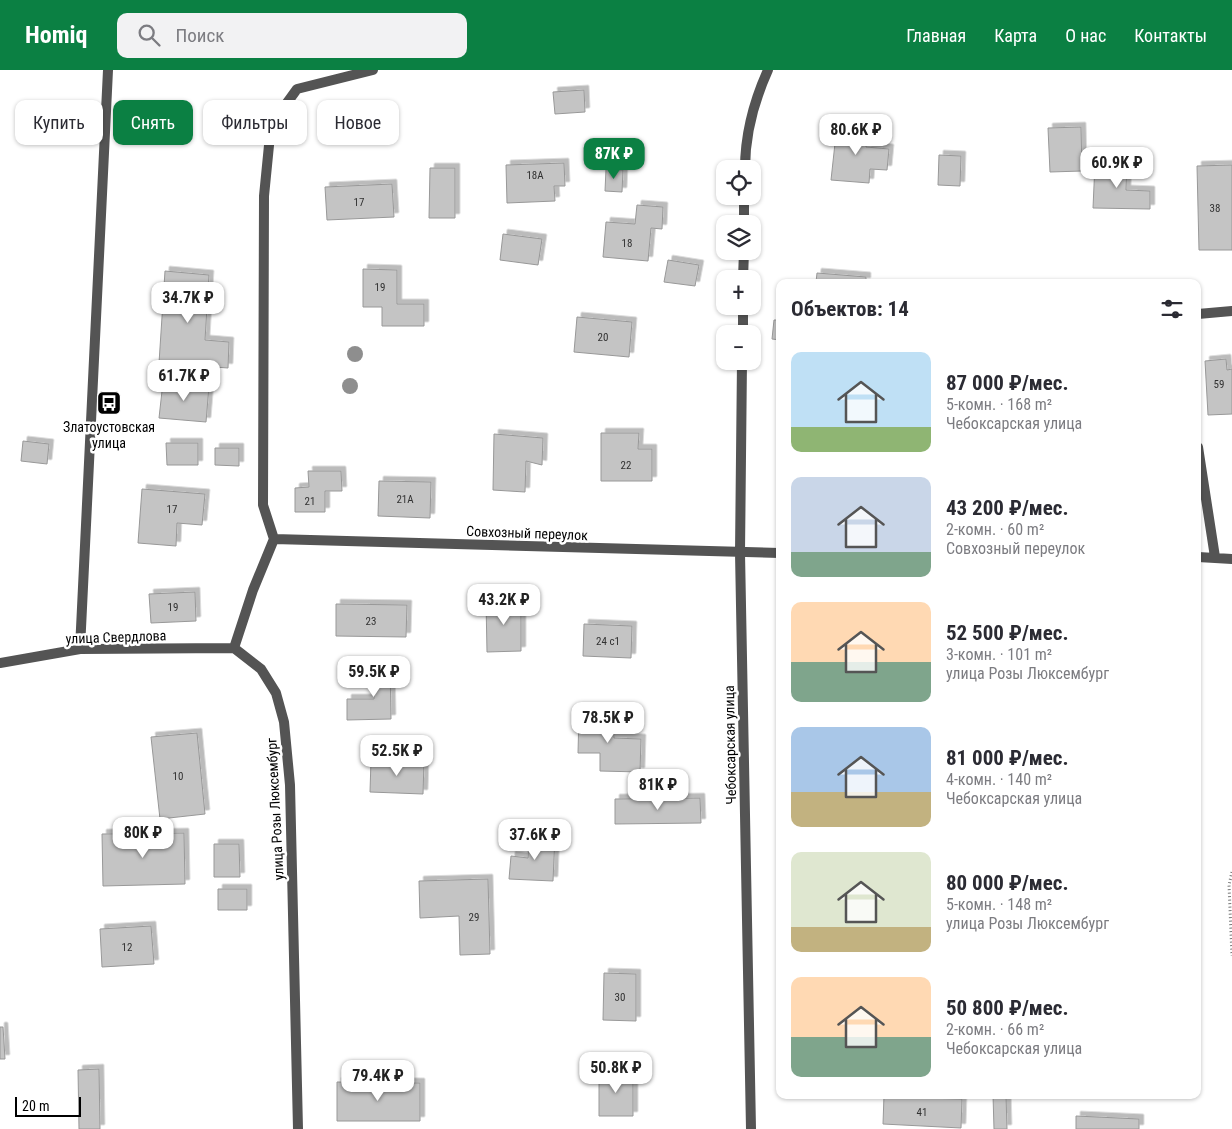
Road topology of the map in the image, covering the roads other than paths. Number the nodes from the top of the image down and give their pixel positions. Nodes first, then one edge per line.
1 (108, 70) edge
2 (374, 70) edge
3 (768, 70) edge
4 (745, 160) edge
5 (1232, 311) edge
6 (1201, 314) edge
7 (742, 370) edge
8 (1201, 467) edge
9 (274, 539) junction
10 (740, 553) junction
11 (776, 553) edge
12 (1201, 557) edge
13 (1215, 558) junction
14 (1232, 559) edge
15 (234, 648) junction
16 (80, 650) junction
17 (0, 664) edge
18 (298, 1129) edge
19 (751, 1129) edge

1 - 16 street
2 - 9 street
3 - 4 street
5 - 6 street
7 - 10 street, Чебоксарская улица
8 - 13 street
9 - 10 street, Совхозный переулок
9 - 15 street
10 - 11 street, Совхозный переулок
10 - 19 street, Чебоксарская улица
12 - 13 street
13 - 14 street
15 - 16 street, улица Свердлова
15 - 18 street, улица Розы Люксембург
16 - 17 street, улица Свердлова

